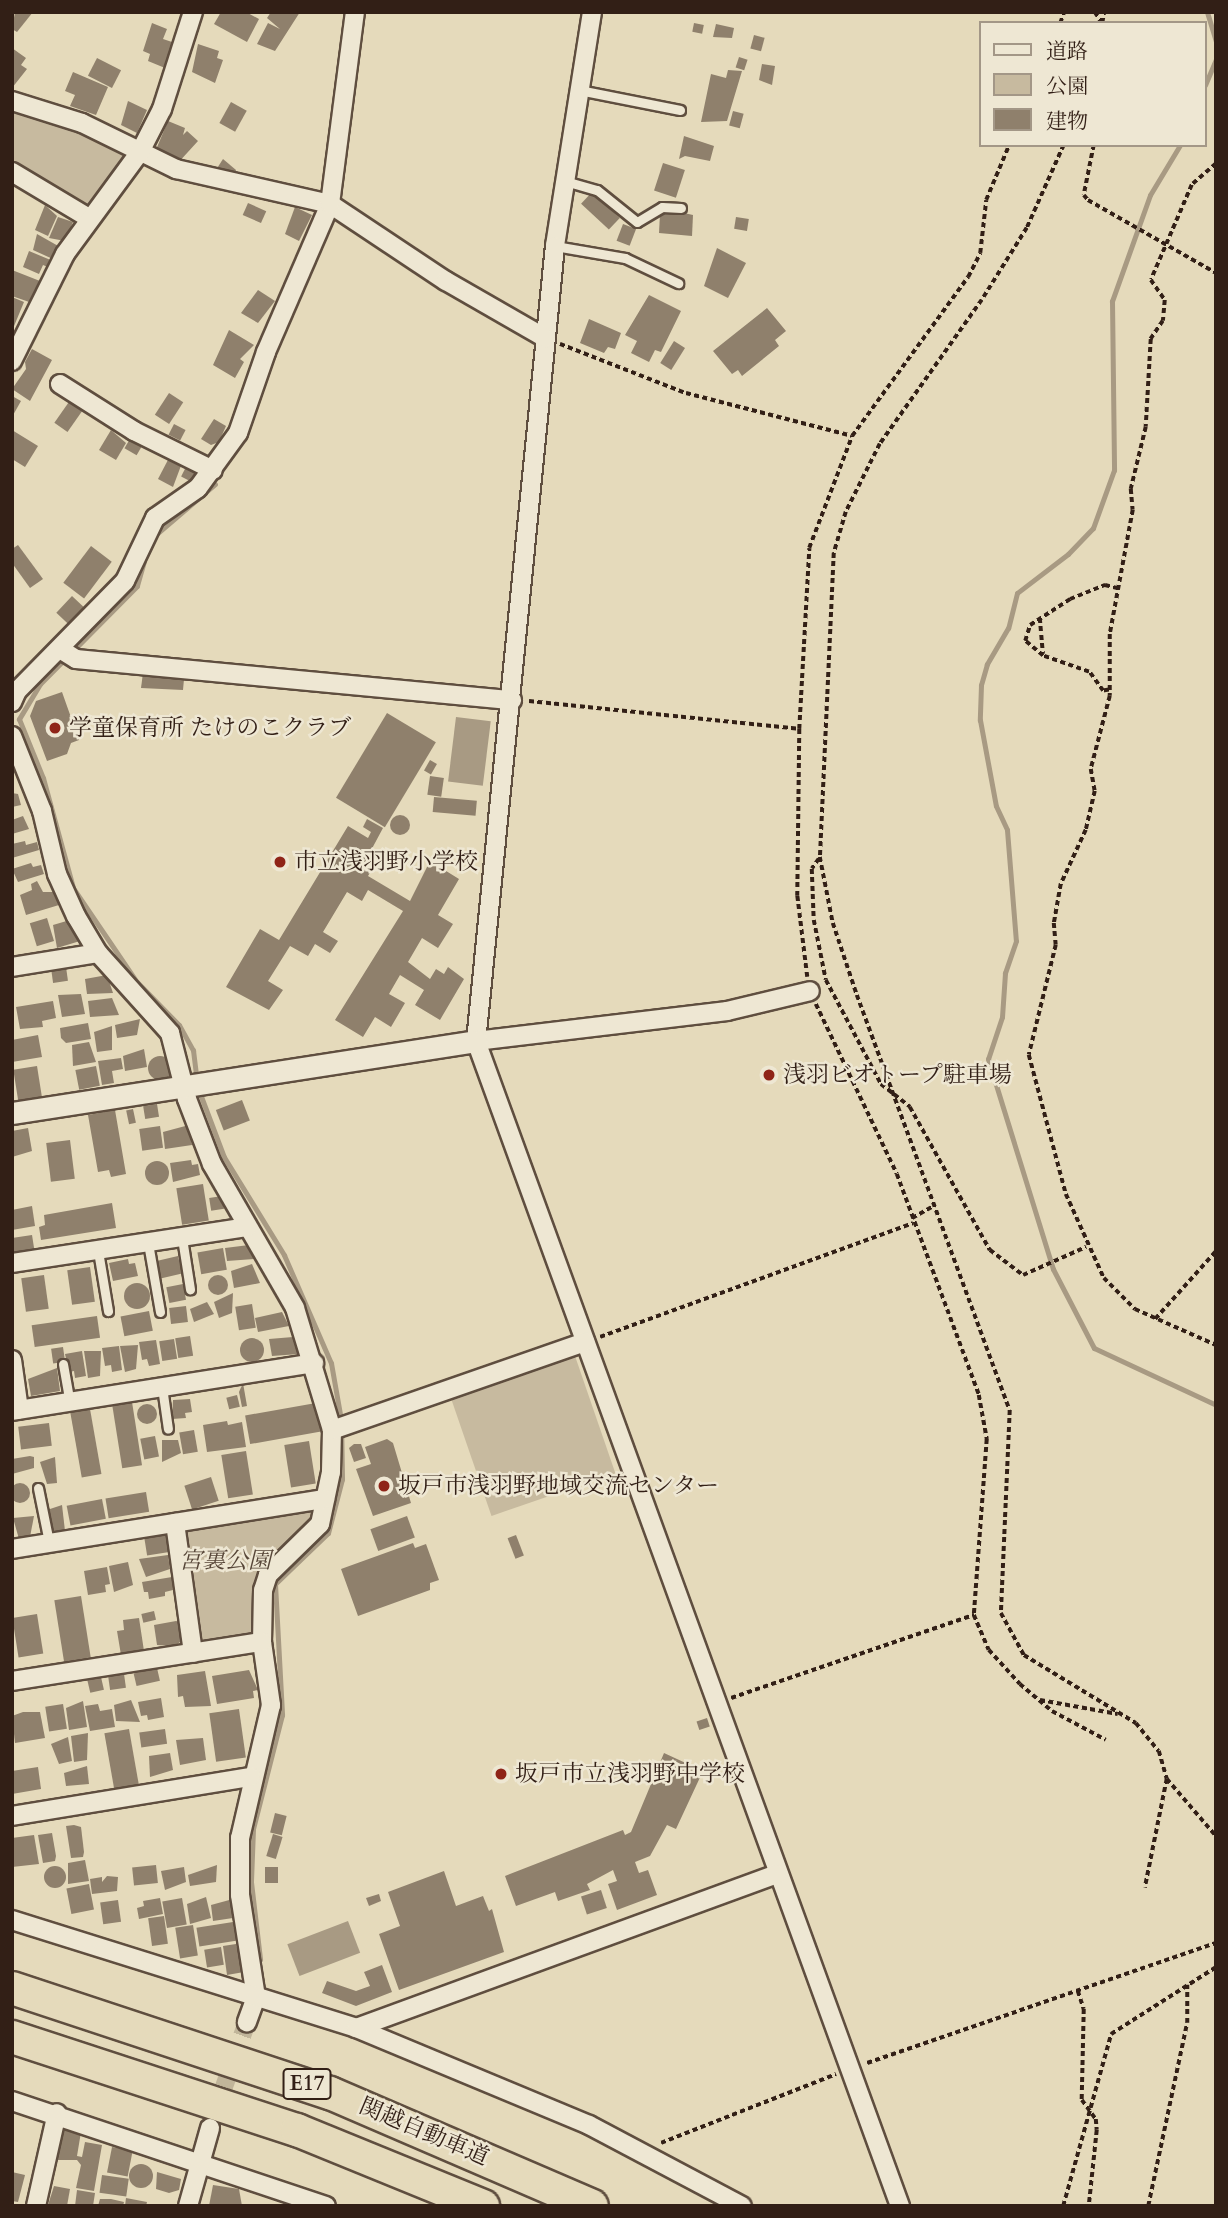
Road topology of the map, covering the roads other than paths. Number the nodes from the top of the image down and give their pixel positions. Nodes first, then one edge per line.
1 (193, 12) edge
2 (355, 12) edge
3 (592, 12) edge
4 (579, 90) junction
5 (12, 101) edge
6 (680, 110) dead end
7 (140, 152) junction
8 (12, 172) edge
9 (565, 181) junction
10 (330, 204) junction
11 (681, 208) dead end
12 (89, 218) junction
13 (555, 246) junction
14 (678, 283) dead end
15 (545, 338) junction
16 (12, 361) edge
17 (60, 384) dead end
18 (213, 470) junction
19 (60, 649) junction
20 (512, 700) junction
21 (12, 702) edge
22 (12, 736) edge
23 (98, 953) junction
24 (12, 967) edge
25 (810, 991) road end
26 (476, 1041) junction
27 (186, 1084) junction
28 (12, 1113) edge
29 (247, 1227) junction
30 (182, 1238) junction
31 (148, 1243) junction
32 (98, 1251) junction
33 (12, 1263) edge
34 (190, 1289) dead end
35 (108, 1311) dead end
36 (160, 1312) dead end
37 (585, 1342) junction
38 (12, 1360) edge
39 (314, 1363) junction
40 (63, 1364) dead end
41 (162, 1387) junction
42 (70, 1402) junction
43 (16, 1411) edge
44 (168, 1429) dead end
45 (332, 1430) junction
46 (38, 1488) dead end
47 (325, 1499) junction
48 (175, 1522) junction
49 (49, 1542) junction
50 (12, 1549) edge
51 (262, 1642) junction
52 (193, 1653) junction
53 (12, 1681) edge
54 (251, 1777) junction
55 (12, 1816) edge
56 (777, 1874) junction
57 (12, 1920) edge
58 (12, 1988) edge
59 (256, 1997) junction
60 (247, 2022) tunnel mouth
61 (356, 2028) junction
62 (12, 2037) edge
63 (12, 2101) edge
64 (57, 2113) junction
65 (209, 2128) tunnel mouth
66 (198, 2161) junction
67 (36, 2206) edge
68 (188, 2206) edge
69 (326, 2206) edge
70 (483, 2206) edge
71 (592, 2206) edge
72 (742, 2206) edge
73 (900, 2206) edge

1 - 7 street
2 - 10 street
3 - 4 street
4 - 6 lane
4 - 9 street
5 - 7 street
7 - 10 street
7 - 12 street
8 - 12 street
9 - 11 lane
9 - 13 street
10 - 15 street
10 - 18 street
12 - 16 street
13 - 14 lane
13 - 15 street
15 - 20 street
17 - 18 street
18 - 19 street
19 - 20 street
19 - 21 street
20 - 26 street
22 - 23 street
23 - 24 street
23 - 27 street
25 - 26 street
26 - 27 street
26 - 37 street
27 - 28 street
27 - 29 street
29 - 30 street
29 - 39 street
30 - 31 street
30 - 34 lane
31 - 32 street
31 - 36 lane
32 - 33 street
32 - 35 lane
37 - 45 street
37 - 56 street
38 - 43 street
39 - 41 street
39 - 45 street
40 - 42 lane
41 - 42 street
41 - 44 lane
42 - 43 street
45 - 47 street
46 - 49 lane
47 - 48 street
47 - 51 street
48 - 49 street
48 - 52 street
49 - 50 street
51 - 52 street
51 - 54 street
52 - 53 street
54 - 55 street
54 - 59 street
56 - 61 street
56 - 73 street
57 - 59 street
58 - 71 highway, 関越自動車道 / E17
59 - 60 street
59 - 61 street
61 - 72 street
62 - 70 highway, 関越自動車道 / E17
63 - 64 street
64 - 66 street
64 - 67 street
65 - 66 street
66 - 68 street
66 - 69 street

